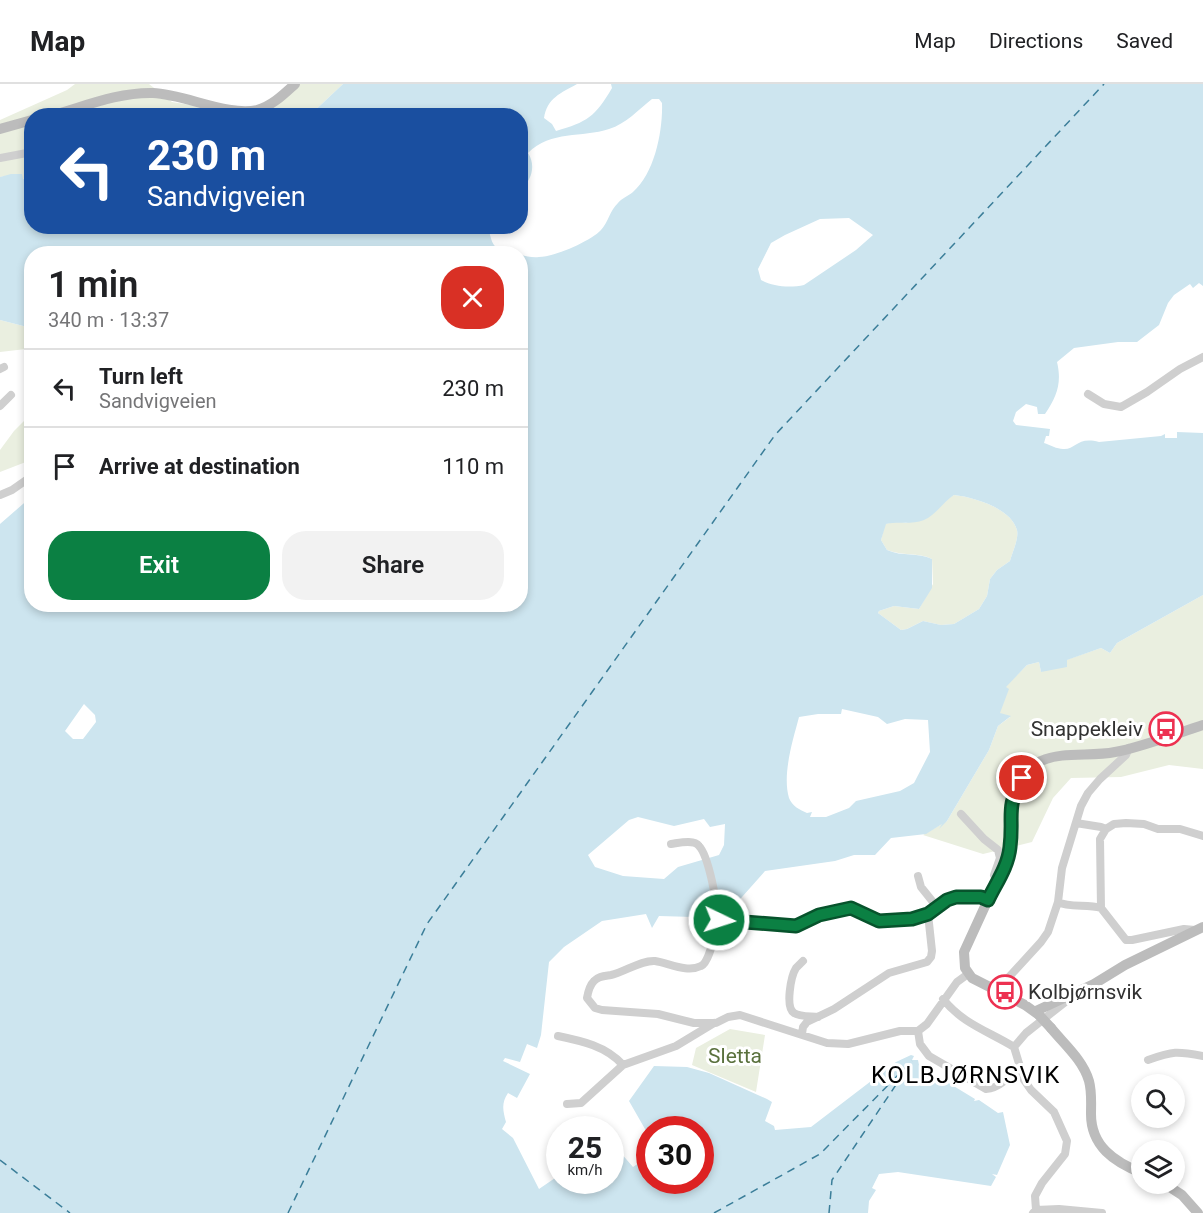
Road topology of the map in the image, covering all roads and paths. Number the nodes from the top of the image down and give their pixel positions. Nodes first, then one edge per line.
1 (295, 84) edge
2 (80, 108) edge
3 (225, 108) edge
4 (261, 108) edge
5 (24, 122) edge
6 (0, 129) edge
7 (24, 154) edge
8 (0, 158) edge
9 (1203, 357) edge
10 (1088, 394) dead end
11 (11, 395) dead end
12 (0, 406) edge
13 (24, 482) edge
14 (0, 495) edge
15 (1203, 725) edge
16 (1129, 748) junction
17 (961, 814) dead end
18 (1076, 823) junction
19 (1106, 829) junction
20 (1203, 836) edge
21 (671, 844) dead end
22 (918, 876) dead end
23 (986, 900) junction
24 (1058, 902) junction
25 (937, 907) junction
26 (1101, 908) junction
27 (928, 914) junction
28 (719, 920) junction
29 (1199, 928) edge
30 (803, 961) dead end
31 (968, 974) junction
32 (1009, 977) dead end
33 (1094, 984) junction
34 (943, 999) junction
35 (1038, 1013) junction
36 (819, 1017) junction
37 (716, 1023) junction
38 (918, 1031) junction
39 (802, 1034) junction
40 (558, 1036) dead end
41 (1014, 1047) junction
42 (1203, 1056) edge
43 (1148, 1060) dead end
44 (623, 1065) junction
45 (1019, 1066) junction
46 (567, 1104) dead end
47 (1131, 1169) edge
48 (1180, 1194) edge
49 (1035, 1211) edge
50 (1102, 1213) edge
51 (1197, 1213) edge

1 - 4 main road
2 - 3 main road
5 - 6 main road
7 - 8 street
9 - 10 street
11 - 12 street
13 - 14 street
15 - 16 main road
16 - 18 street
16 - 23 main road
17 - 23 street
18 - 19 street
18 - 24 street
19 - 20 street
19 - 26 street
21 - 28 street
22 - 25 street
23 - 25 street
23 - 31 main road
24 - 26 street
24 - 32 street
25 - 27 street
26 - 29 street
27 - 28 street
27 - 36 street
28 - 37 street
29 - 33 main road
30 - 36 street
31 - 34 street
31 - 35 main road
33 - 35 main road
33 - 41 street
34 - 38 street
34 - 41 street
35 - 47 main road, bridge
36 - 39 street
37 - 39 street
37 - 44 street
38 - 39 street
38 - 45 street
40 - 44 street
41 - 45 street
42 - 43 street
44 - 46 street
45 - 49 street
48 - 51 main road
49 - 50 street

